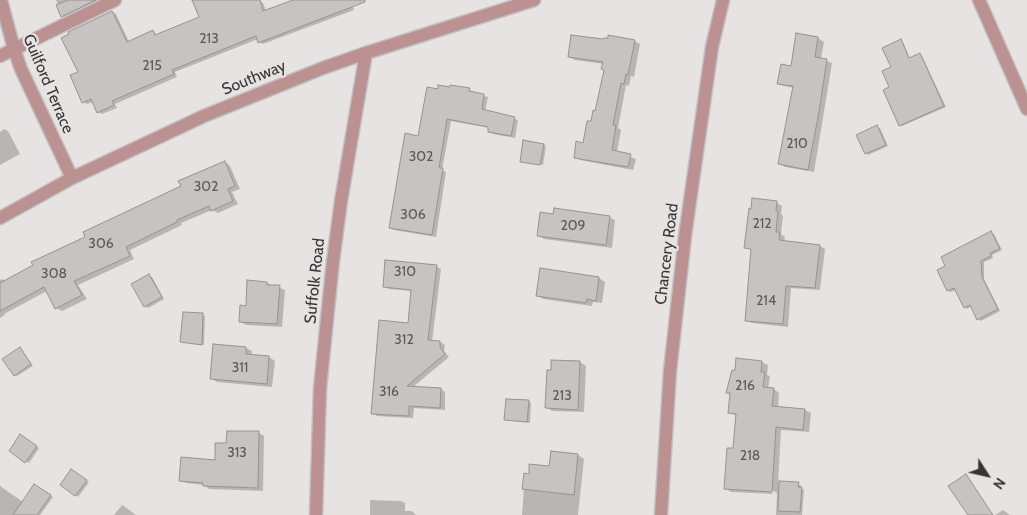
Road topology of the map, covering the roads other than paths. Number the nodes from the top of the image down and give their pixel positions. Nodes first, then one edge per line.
1 (1, 0) edge
2 (115, 0) edge
3 (534, 0) edge
4 (723, 0) edge
5 (979, 0) edge
6 (14, 49) junction
7 (366, 53) junction
8 (0, 56) edge
9 (1027, 109) edge
10 (72, 178) junction
11 (0, 218) edge
12 (316, 515) edge
13 (661, 515) edge

1 - 6 street, Guilford Terrace
2 - 6 street
3 - 7 street, Southway
4 - 13 street, Chancery Road
5 - 9 street
6 - 8 street
6 - 10 street, Guilford Terrace
7 - 10 street, Southway
7 - 12 street, Suffolk Road
10 - 11 street, Southway

